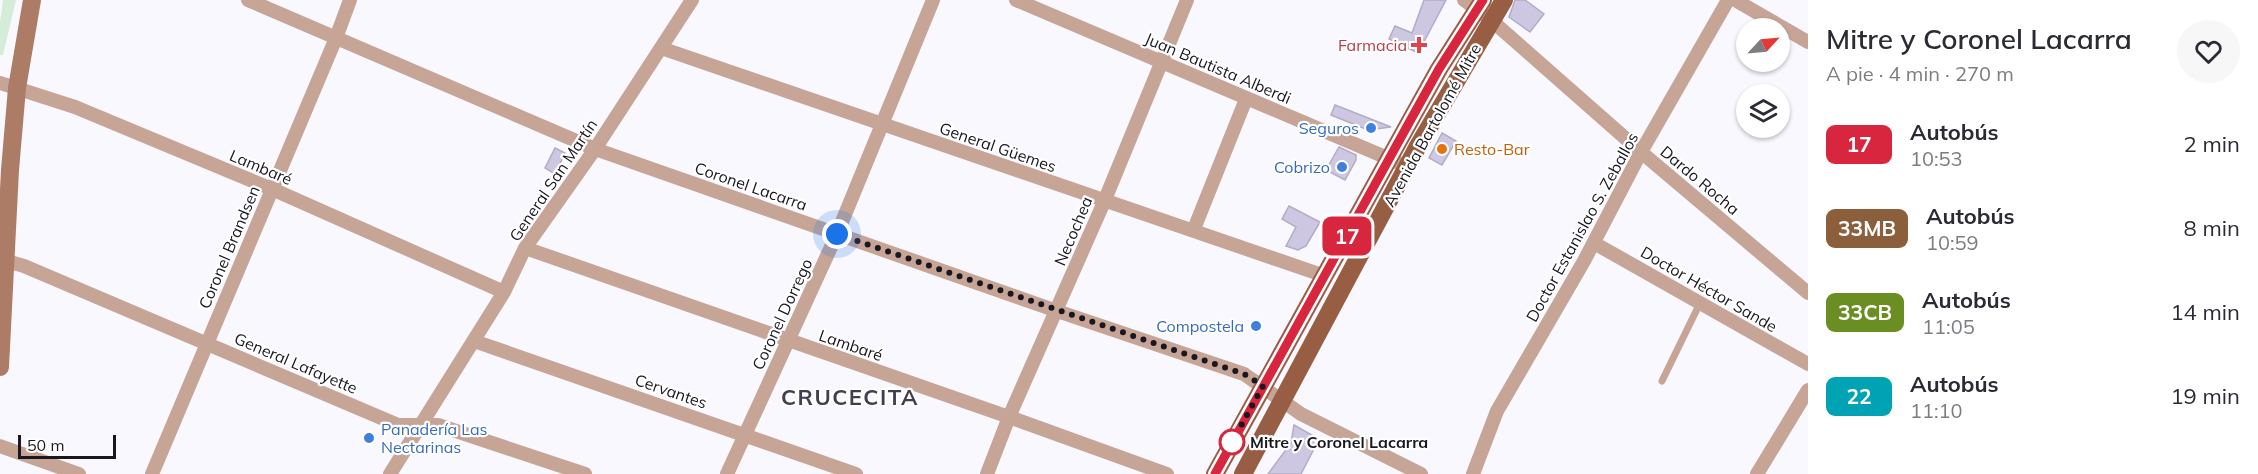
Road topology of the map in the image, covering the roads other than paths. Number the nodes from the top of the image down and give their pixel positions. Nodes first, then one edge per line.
1 (32, 0) edge
2 (248, 0) edge
3 (350, 0) edge
4 (692, 0) edge
5 (933, 0) edge
6 (1016, 0) edge
7 (1187, 0) edge
8 (1504, 0) edge
9 (1728, 0) edge
10 (1736, 0) edge
11 (1479, 7) edge
12 (336, 38) junction
13 (1808, 42) edge
14 (661, 48) junction
15 (1163, 62) junction
16 (9, 86) edge
17 (1246, 99) junction
18 (881, 124) junction
19 (595, 149) junction
20 (1641, 152) junction
21 (1390, 159) junction
22 (1408, 166) junction
23 (272, 189) junction
24 (1104, 201) junction
25 (1194, 229) junction
26 (837, 234) junction
27 (1594, 243) junction
28 (525, 248) junction
29 (3, 260) edge
30 (1325, 276) junction
31 (504, 292) junction
32 (1808, 293) edge
33 (1700, 303) junction
34 (1057, 311) junction
35 (474, 341) junction
36 (788, 341) junction
37 (207, 342) junction
38 (1808, 364) edge
39 (0, 368) edge
40 (1662, 381) dead end
41 (1263, 386) junction
42 (1808, 390) edge
43 (1282, 399) junction
44 (1009, 417) junction
45 (422, 424) junction
46 (745, 435) junction
47 (0, 446) edge
48 (79, 474) edge
49 (152, 474) edge
50 (390, 474) edge
51 (585, 474) edge
52 (727, 474) edge
53 (856, 474) edge
54 (987, 474) edge
55 (1167, 474) edge
56 (1215, 474) edge
57 (1243, 474) edge
58 (1421, 474) edge
59 (1473, 474) edge
60 (1757, 474) edge

1 - 16 main road
2 - 12 street, Coronel Lacarra
3 - 12 street, Coronel Brandsen
4 - 14 street, General San Martín
5 - 18 street, Coronel Dorrego
6 - 15 street, Juan Bautista Alberdi
7 - 15 street, Necochea
8 - 11 main road, Avenida Bartolomé Mitre
9 - 20 street, Doctor Estanislao S. Zeballos
10 - 13 street
11 - 20 street, Dardo Rocha
11 - 21 main road, Avenida Bartolomé Mitre
11 - 22 main road, Avenida Bartolomé Mitre
12 - 19 street, Coronel Lacarra
12 - 23 street, Coronel Brandsen
14 - 18 street, General Güemes
14 - 19 street, General San Martín
15 - 17 street, Juan Bautista Alberdi
15 - 24 street, Necochea
16 - 23 street, Lambaré
16 - 29 main road
17 - 21 street, Juan Bautista Alberdi
17 - 25 street
18 - 24 street, General Güemes
18 - 26 street, Coronel Dorrego
19 - 26 street, Coronel Lacarra
19 - 28 street, General San Martín
20 - 27 street, Doctor Estanislao S. Zeballos
20 - 32 street, Dardo Rocha
21 - 22 street, Juan Bautista Alberdi
21 - 30 main road, Avenida Bartolomé Mitre
22 - 43 main road, Avenida Bartolomé Mitre
23 - 31 street, Lambaré
23 - 37 street, Coronel Brandsen
24 - 25 street, General Güemes
24 - 34 street, Necochea
25 - 30 street, General Güemes
26 - 34 street, Coronel Lacarra
26 - 36 street, Coronel Dorrego
27 - 33 street, Doctor Héctor Sande
27 - 59 street, Doctor Estanislao S. Zeballos
28 - 31 street, General San Martín
28 - 36 street, Lambaré
29 - 37 street, General Lafayette
29 - 39 main road
30 - 41 main road, Avenida Bartolomé Mitre
31 - 35 street, General San Martín
33 - 38 street, Doctor Héctor Sande
33 - 40 lane
34 - 41 street, Coronel Lacarra
34 - 44 street, Necochea
35 - 45 street, General San Martín
35 - 46 street, Cervantes
36 - 44 street, Lambaré
36 - 46 street, Coronel Dorrego
37 - 45 street, General Lafayette
37 - 49 street, Coronel Brandsen
41 - 43 street, Coronel Lacarra
41 - 56 main road, Avenida Bartolomé Mitre
42 - 60 street
43 - 57 main road, Avenida Bartolomé Mitre
43 - 58 street, Coronel Lacarra
44 - 54 street, Necochea
44 - 55 street, Lambaré
45 - 50 street, General San Martín
45 - 51 street, General Lafayette
46 - 52 street, Coronel Dorrego
46 - 53 street, Cervantes
47 - 48 street

